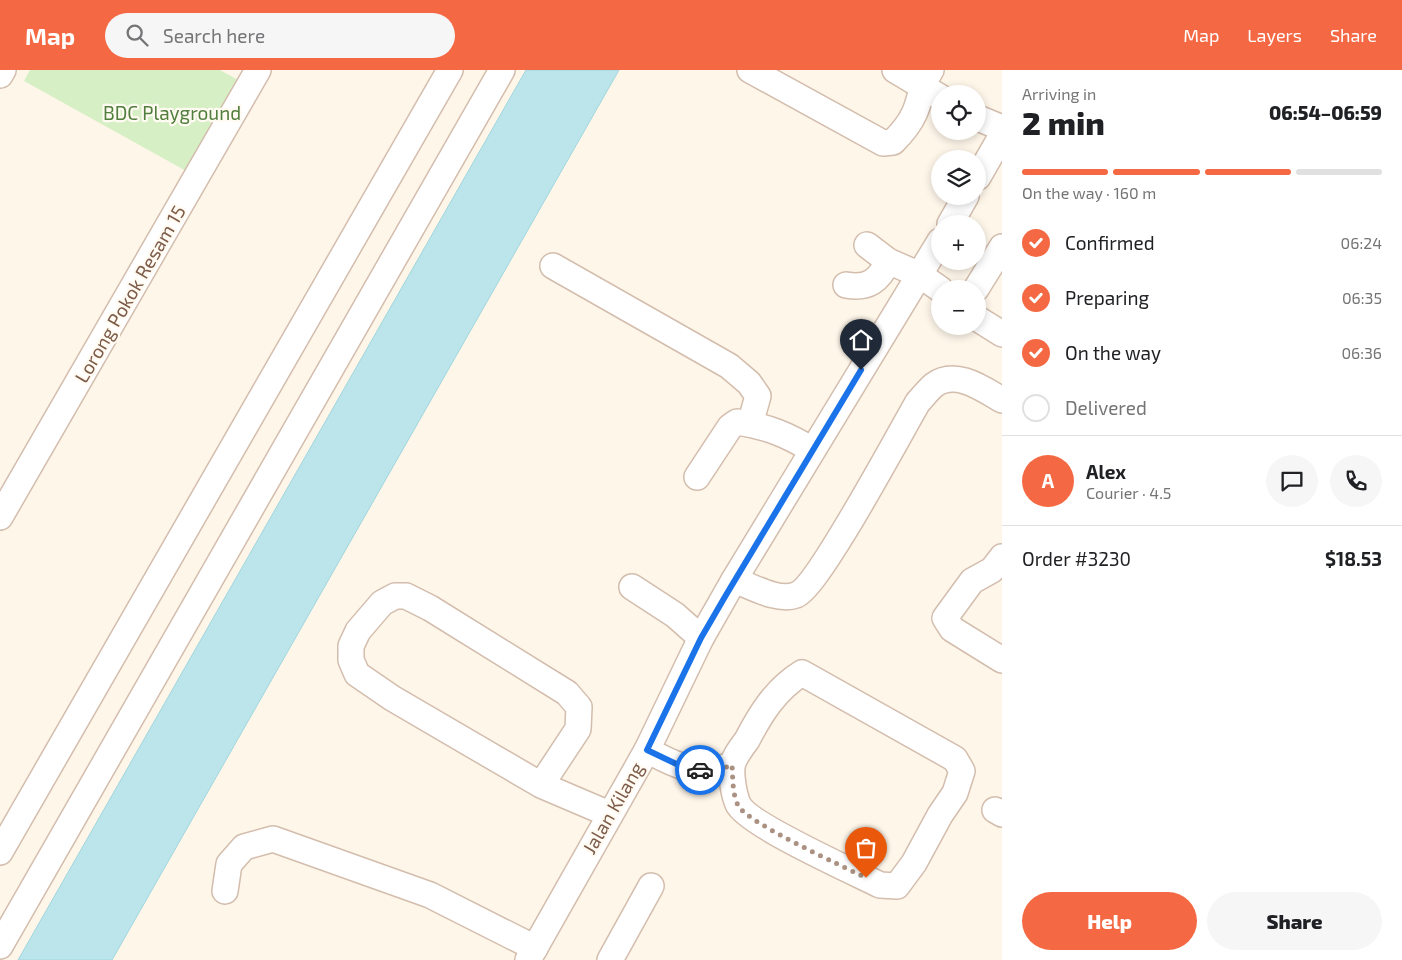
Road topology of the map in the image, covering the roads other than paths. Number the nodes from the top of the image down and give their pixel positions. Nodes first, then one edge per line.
1 (3, 70) edge
2 (258, 70) edge
3 (450, 70) edge
4 (502, 70) edge
5 (750, 70) edge
6 (895, 70) edge
7 (0, 75) edge
8 (931, 84) edge
9 (986, 121) edge
10 (1002, 128) edge
11 (1002, 134) edge
12 (986, 163) edge
13 (867, 245) dead end
14 (1002, 247) edge
15 (888, 261) junction
16 (553, 266) dead end
17 (982, 280) edge
18 (930, 282) edge
19 (846, 285) dead end
20 (986, 324) edge
21 (1002, 334) edge
22 (1002, 400) edge
23 (750, 424) junction
24 (812, 450) junction
25 (697, 477) dead end
26 (0, 517) edge
27 (1002, 557) edge
28 (734, 580) junction
29 (632, 587) dead end
30 (701, 638) junction
31 (1002, 660) edge
32 (647, 750) junction
33 (732, 765) junction
34 (541, 785) junction
35 (609, 814) junction
36 (0, 852) edge
37 (651, 886) dead end
38 (225, 891) dead end
39 (0, 946) edge
40 (532, 954) edge
41 (610, 960) edge

1 - 7 street
2 - 26 street, Lorong Pokok Resam 15
3 - 36 street
4 - 39 street
5 - 8 street
6 - 8 street
9 - 10 street
11 - 12 street
13 - 15 street
14 - 17 street
15 - 18 street
15 - 19 street
16 - 23 street
18 - 24 street, Jalan Kilang
20 - 21 street
22 - 28 street
23 - 24 street
23 - 25 street
24 - 28 street, Jalan Kilang
27 - 31 street
28 - 30 street, Jalan Kilang
29 - 30 street
30 - 32 street, Jalan Kilang
32 - 33 street
32 - 35 street, Jalan Kilang
33 - 33 street
34 - 34 street
34 - 35 street
35 - 40 street, Jalan Kilang
37 - 41 street
38 - 40 street

